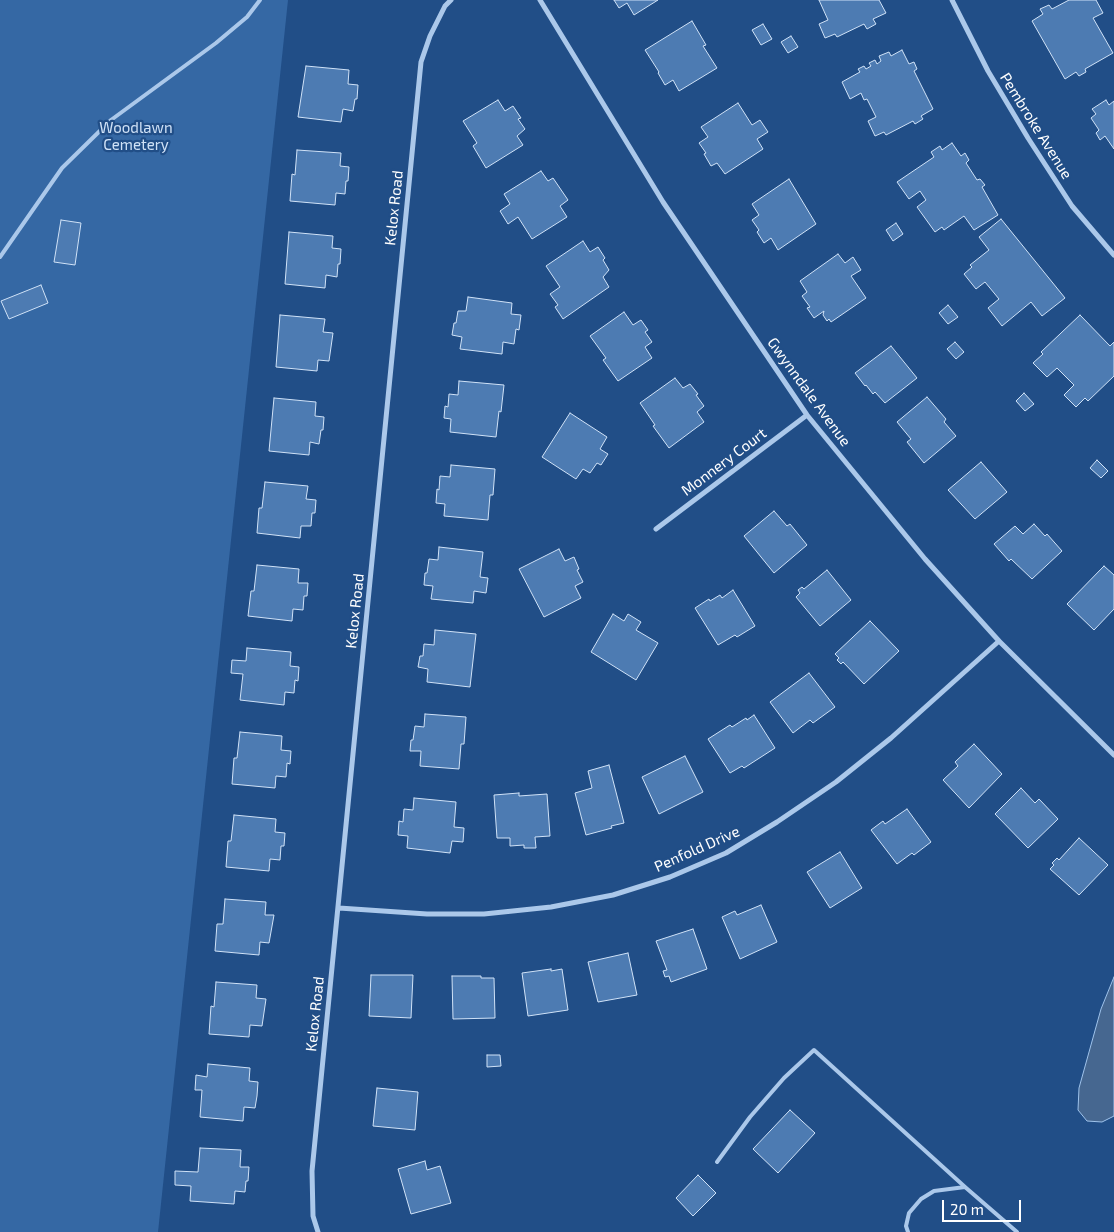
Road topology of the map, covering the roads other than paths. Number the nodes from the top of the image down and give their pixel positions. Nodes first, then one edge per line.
1 (260, 0) edge
2 (451, 0) edge
3 (540, 0) edge
4 (952, 0) edge
5 (1114, 255) edge
6 (0, 257) edge
7 (807, 415) junction
8 (656, 529) dead end
9 (999, 641) junction
10 (1114, 756) edge
11 (339, 908) junction
12 (717, 1162) dead end
13 (965, 1188) junction
14 (318, 1232) edge
15 (908, 1232) edge
16 (1017, 1232) edge

1 - 6 lane
2 - 11 street, Kelox Road
3 - 7 street, Gwynndale Avenue
4 - 5 street, Pembroke Avenue
7 - 8 street, Monnery Court
7 - 9 street, Gwynndale Avenue
9 - 10 street, Gwynndale Avenue
9 - 11 street, Penfold Drive
11 - 14 street, Kelox Road
12 - 13 lane
13 - 15 lane
13 - 16 lane

